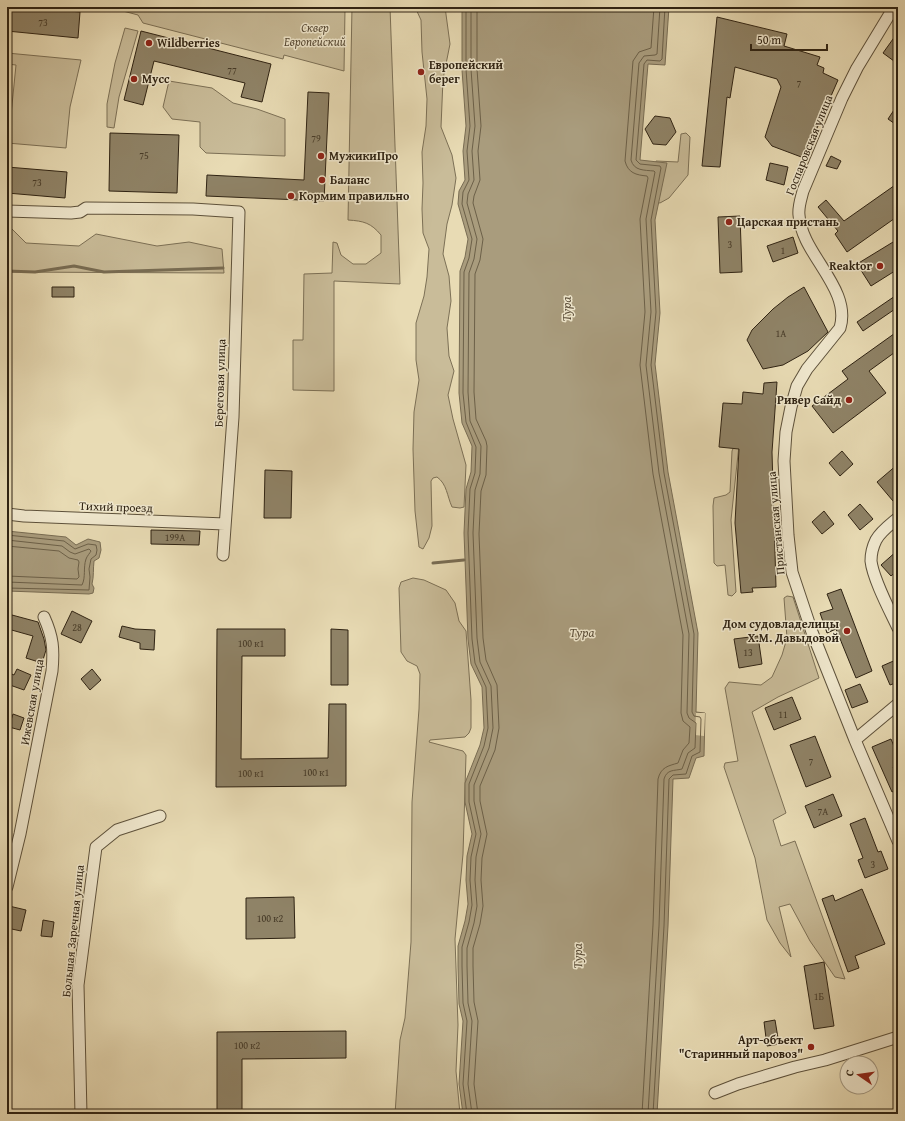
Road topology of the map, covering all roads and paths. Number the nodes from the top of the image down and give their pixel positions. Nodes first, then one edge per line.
1 (894, 7) edge
2 (7, 211) edge
3 (843, 320) joint
4 (7, 514) edge
5 (898, 518) edge
6 (224, 524) junction
7 (223, 555) dead end
8 (44, 617) dead end
9 (898, 628) edge
10 (898, 704) edge
11 (855, 740) junction
12 (160, 816) dead end
13 (898, 841) edge
14 (7, 887) edge
15 (898, 1037) edge
16 (714, 1093) dead end
17 (81, 1114) edge

1 - 3 street, Госпаровская улица
2 - 6 street, Береговая улица
3 - 11 street, Пристанская улица
4 - 6 street, Тихий проезд
5 - 9 street
6 - 7 street, Береговая улица
8 - 14 street, Ижевская улица
10 - 11 street
11 - 13 street, Пристанская улица
12 - 17 street, Большая Заречная улица
15 - 16 street

